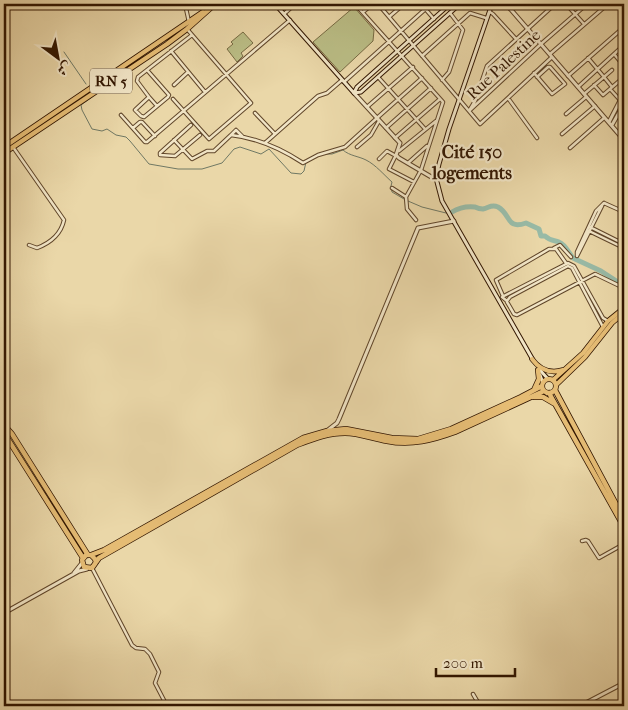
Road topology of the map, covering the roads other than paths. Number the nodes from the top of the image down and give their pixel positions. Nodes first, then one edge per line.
1 (185, 4) edge
2 (214, 4) edge
3 (275, 4) edge
4 (296, 4) edge
5 (355, 4) edge
6 (373, 4) edge
7 (378, 4) edge
8 (404, 4) edge
9 (421, 4) edge
10 (431, 4) edge
11 (450, 4) edge
12 (460, 4) edge
13 (492, 4) edge
14 (506, 4) edge
15 (555, 4) edge
16 (566, 4) edge
17 (587, 4) edge
18 (608, 4) edge
19 (617, 4) edge
20 (425, 9) junction
21 (363, 12) junction
22 (488, 12) junction
23 (450, 13) junction
24 (624, 13) edge
25 (284, 14) junction
26 (575, 14) junction
27 (389, 17) junction
28 (486, 18) junction
29 (434, 19) junction
30 (290, 20) junction
31 (459, 24) junction
32 (584, 24) junction
33 (189, 25) junction
34 (624, 27) edge
35 (527, 28) junction
36 (401, 30) junction
37 (192, 35) junction
38 (516, 39) junction
39 (409, 41) junction
40 (165, 42) junction
41 (388, 42) junction
42 (541, 44) junction
43 (624, 45) edge
44 (413, 46) junction
45 (170, 51) junction
46 (398, 51) junction
47 (614, 54) junction
48 (402, 56) junction
49 (422, 56) junction
50 (551, 56) junction
51 (588, 58) junction
52 (624, 66) edge
53 (413, 67) junction
54 (597, 69) junction
55 (147, 70) junction
56 (612, 70) dead end
57 (188, 72) junction
58 (534, 73) junction
59 (227, 74) junction
60 (568, 76) junction
61 (378, 77) junction
62 (538, 77) junction
63 (604, 77) junction
64 (624, 77) edge
65 (422, 78) junction
66 (442, 80) junction
67 (343, 81) junction
68 (174, 85) dead end
69 (594, 85) junction
70 (578, 87) junction
71 (431, 88) junction
72 (611, 88) junction
73 (388, 89) junction
74 (206, 92) junction
75 (354, 93) junction
76 (624, 93) edge
77 (585, 95) junction
78 (149, 97) junction
79 (508, 98) junction
80 (172, 99) dead end
81 (398, 99) junction
82 (440, 99) junction
83 (459, 99) junction
84 (620, 100) junction
85 (624, 104) edge
86 (157, 106) junction
87 (594, 106) junction
88 (367, 107) junction
89 (407, 109) junction
90 (184, 111) junction
91 (469, 111) junction
92 (255, 113) dead end
93 (566, 114) dead end
94 (121, 115) dead end
95 (605, 117) junction
96 (378, 119) junction
97 (416, 119) junction
98 (437, 120) junction
99 (610, 124) junction
100 (191, 125) dead end
101 (133, 128) junction
102 (386, 128) junction
103 (425, 129) junction
104 (275, 134) junction
105 (562, 134) dead end
106 (200, 135) dead end
107 (231, 135) junction
108 (155, 136) junction
109 (243, 136) junction
110 (396, 138) junction
111 (537, 138) dead end
112 (174, 140) junction
113 (624, 140) edge
114 (265, 143) junction
115 (429, 145) junction
116 (4, 147) edge
117 (13, 147) junction
118 (358, 147) dead end
119 (570, 148) dead end
120 (183, 150) junction
121 (4, 153) edge
122 (397, 154) junction
123 (379, 158) dead end
124 (408, 163) junction
125 (421, 170) junction
126 (436, 178) junction
127 (414, 182) junction
128 (392, 188) dead end
129 (406, 196) junction
130 (624, 212) edge
131 (416, 220) dead end
132 (454, 221) junction
133 (589, 229) junction
134 (29, 245) dead end
135 (624, 246) edge
136 (554, 248) junction
137 (572, 257) dead end
138 (568, 264) junction
139 (581, 281) junction
140 (624, 288) edge
141 (503, 296) junction
142 (507, 301) junction
143 (624, 308) edge
144 (624, 313) edge
145 (608, 321) junction
146 (603, 327) junction
147 (532, 360) junction
148 (567, 368) junction
149 (538, 369) junction
150 (550, 379) junction
151 (542, 384) junction
152 (557, 385) junction
153 (547, 392) junction
154 (531, 394) junction
155 (558, 397) junction
156 (558, 406) junction
157 (4, 425) edge
158 (327, 431) junction
159 (4, 433) edge
160 (624, 519) edge
161 (624, 527) edge
162 (582, 541) dead end
163 (624, 544) edge
164 (90, 555) junction
165 (82, 560) junction
166 (96, 562) junction
167 (89, 568) junction
168 (72, 575) junction
169 (4, 613) edge
170 (624, 683) edge
171 (473, 694) dead end
172 (167, 706) edge
173 (480, 706) edge
174 (580, 706) edge

1 - 33 street
2 - 33 highway, RN 5
3 - 25 main road
4 - 25 street
5 - 21 street
6 - 21 street
7 - 27 street, Rue Palestine
8 - 27 street
9 - 20 street
10 - 20 street
11 - 29 main road
12 - 23 main road
13 - 22 main road
14 - 35 main road
15 - 35 street
16 - 26 street
17 - 26 street, Rue Palestine
18 - 32 street
19 - 24 street
20 - 29 street
20 - 36 street
21 - 41 street
22 - 28 main road
22 - 38 street
23 - 31 street
23 - 44 main road
25 - 30 main road
26 - 32 street
26 - 42 street, Rue Palestine
27 - 36 street, Rue Palestine
28 - 31 street
28 - 83 main road
29 - 39 main road
30 - 59 street
30 - 67 main road
31 - 49 street
31 - 66 street
32 - 50 street
33 - 37 street
33 - 40 highway, RN 5
33 - 40 highway, RN 5
34 - 51 street
35 - 38 street
35 - 42 main road
36 - 39 street, Rue Palestine
36 - 41 street
37 - 45 street
37 - 59 street
38 - 91 street
39 - 44 street, Rue Palestine
39 - 46 main road
40 - 116 highway, RN 5
40 - 117 highway, RN 5
41 - 46 street
41 - 67 street
42 - 50 main road
42 - 91 street, Rue Palestine
43 - 47 street
44 - 48 main road
44 - 49 street, Rue Palestine
45 - 55 street
45 - 57 street
46 - 48 street
46 - 75 main road
47 - 52 street
47 - 54 street
48 - 53 street
48 - 61 main road
49 - 66 street, Rue Palestine
50 - 58 street
50 - 60 main road
51 - 54 street
51 - 60 street
53 - 65 street
53 - 73 street
54 - 63 street
54 - 70 street
55 - 78 street
55 - 86 street
56 - 63 street
57 - 68 street
57 - 74 street
58 - 62 street
58 - 79 street
59 - 74 street
59 - 90 street
60 - 70 main road
61 - 73 street
61 - 75 main road
62 - 62 street
63 - 69 street
63 - 72 street
64 - 72 street
65 - 71 street
65 - 81 street
66 - 83 street, Rue Palestine
67 - 75 main road
67 - 104 street
69 - 72 street
69 - 77 street
70 - 77 main road
71 - 82 street
71 - 89 street
72 - 84 street
73 - 81 street
73 - 88 street
74 - 90 street
75 - 88 main road
76 - 84 main road
77 - 87 main road
77 - 93 street
78 - 86 street
78 - 86 street
79 - 91 street
79 - 111 street
80 - 90 street
81 - 89 street
81 - 96 street
82 - 97 street
82 - 98 street
83 - 91 street, Rue Palestine
83 - 126 main road
84 - 99 main road
85 - 99 main road
87 - 95 main road
87 - 105 street
88 - 96 main road
89 - 97 street
89 - 102 street
90 - 108 street
92 - 104 street
94 - 101 street
95 - 99 main road
95 - 119 street
96 - 102 main road
96 - 114 street
96 - 118 street
97 - 103 street
97 - 110 street
98 - 103 street
98 - 115 street
99 - 113 main road
100 - 112 street
101 - 108 street
101 - 108 street
102 - 110 main road
103 - 122 street
104 - 114 street
106 - 120 street
107 - 109 street
107 - 109 street
107 - 120 street
109 - 114 street
110 - 122 main road
112 - 120 street
112 - 120 street
115 - 124 street
115 - 125 street
117 - 121 highway, RN 5
117 - 134 street
122 - 123 street
122 - 124 main road
122 - 127 street
124 - 125 main road
125 - 126 main road
125 - 127 street
126 - 132 main road
127 - 129 street
128 - 129 street
129 - 131 street
130 - 133 street
132 - 147 main road
132 - 158 main road
133 - 133 street
133 - 135 street
136 - 137 street
136 - 138 street
136 - 141 street
138 - 139 street
138 - 141 street
138 - 142 street
139 - 140 street
139 - 142 street
139 - 145 street
139 - 146 street
141 - 142 street
143 - 145 main road
144 - 152 main road
145 - 146 main road
146 - 148 main road
147 - 148 main road
147 - 149 main road
148 - 150 main road
149 - 150 main road
149 - 151 main road
149 - 154 highway
150 - 151 highway
150 - 152 highway
151 - 153 highway
151 - 154 highway
152 - 153 highway
152 - 155 highway
152 - 155 highway
153 - 154 highway
153 - 156 highway
154 - 156 highway
154 - 158 highway
154 - 166 highway
155 - 160 highway
156 - 161 highway
157 - 164 highway
158 - 164 highway
159 - 165 highway
162 - 163 street
164 - 165 highway
164 - 166 highway
165 - 167 highway
165 - 168 main road
166 - 167 highway
167 - 168 main road
167 - 172 street
168 - 169 main road
170 - 174 main road
171 - 173 street

